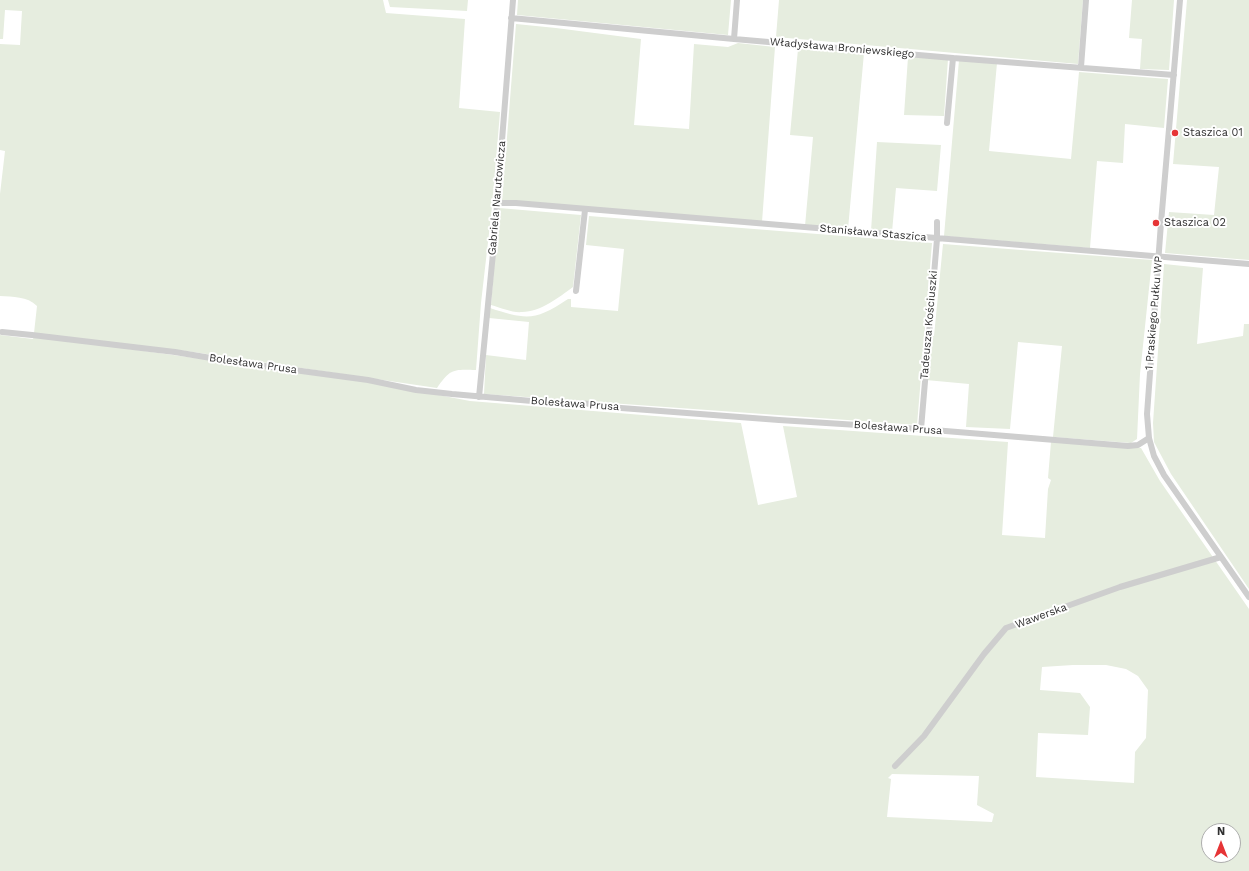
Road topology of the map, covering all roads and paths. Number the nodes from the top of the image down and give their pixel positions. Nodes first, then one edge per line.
1 (513, 0) edge
2 (737, 0) edge
3 (1086, 0) edge
4 (1180, 0) edge
5 (511, 18) junction
6 (734, 39) junction
7 (953, 58) junction
8 (1081, 67) junction
9 (1174, 75) junction
10 (947, 123) dead end
11 (496, 203) junction
12 (585, 210) junction
13 (938, 222) dead end
14 (937, 239) junction
15 (1159, 257) junction
16 (1249, 264) edge
17 (576, 291) dead end
18 (2, 332) dead end
19 (479, 397) junction
20 (921, 429) junction
21 (1149, 438) junction
22 (1221, 557) junction
23 (1249, 597) edge
24 (895, 766) dead end

1 - 5 street, Gabriela Narutowicza
2 - 6 street
3 - 8 street
4 - 9 street, 1 Praskiego Pułku WP
5 - 6 street, Władysława Broniewskiego
5 - 11 street, Gabriela Narutowicza
6 - 7 street, Władysława Broniewskiego
7 - 8 street, Władysława Broniewskiego
7 - 10 street
8 - 9 street, Władysława Broniewskiego
9 - 15 street, 1 Praskiego Pułku WP
11 - 12 street, Stanisława Staszica
11 - 19 street, Gabriela Narutowicza
12 - 14 street, Stanisława Staszica
12 - 17 street
13 - 14 street, Tadeusza Kościuszki
14 - 15 street, Stanisława Staszica
14 - 20 street, Tadeusza Kościuszki
15 - 16 street, Stanisława Staszica
15 - 21 street, 1 Praskiego Pułku WP
18 - 19 street, Bolesława Prusa
19 - 20 street, Bolesława Prusa
20 - 21 street, Bolesława Prusa
21 - 22 street, 1 Praskiego Pułku WP
22 - 23 street, 1 Praskiego Pułku WP
22 - 24 street, Wawerska

